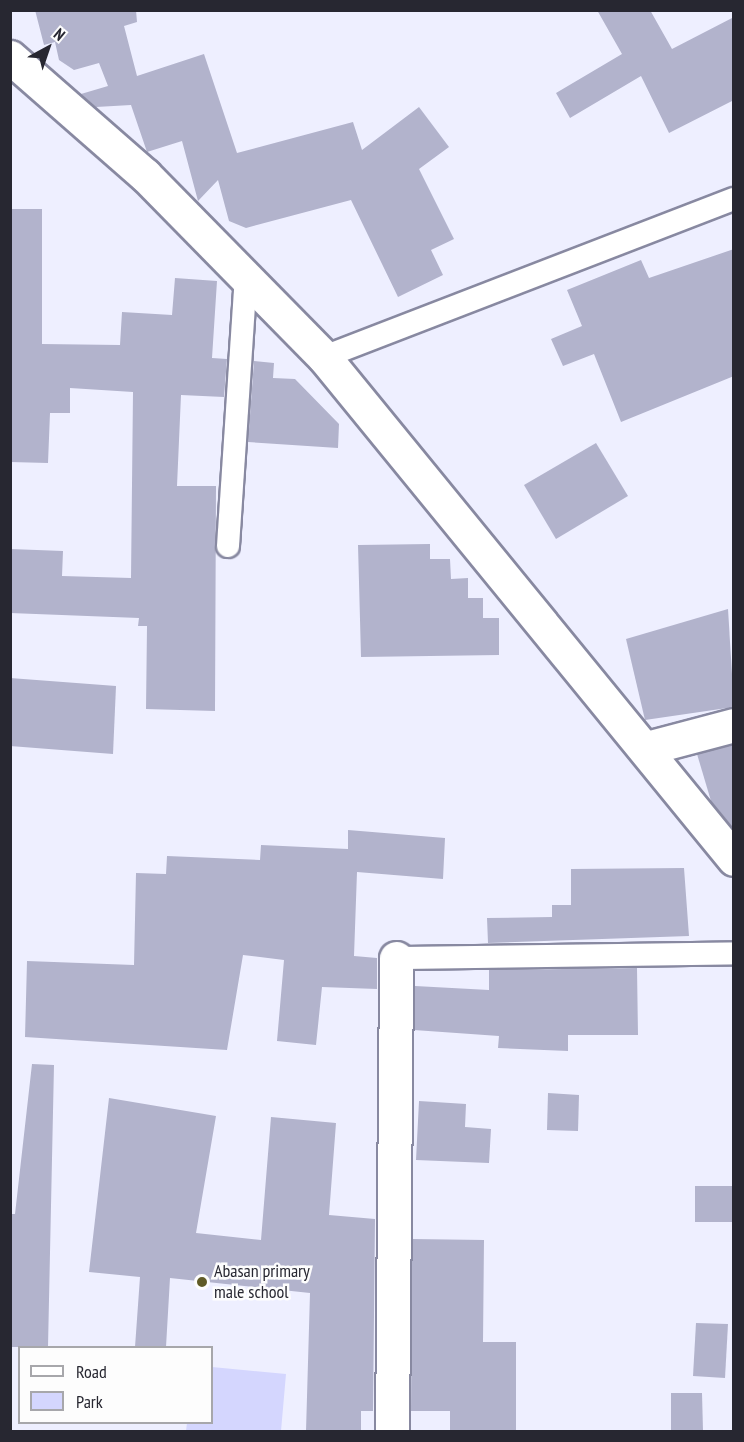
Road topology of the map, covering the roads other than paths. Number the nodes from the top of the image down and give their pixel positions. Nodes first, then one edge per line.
1 (10, 57) edge
2 (734, 199) edge
3 (246, 278) junction
4 (324, 357) junction
5 (228, 546) dead end
6 (734, 725) edge
7 (647, 748) junction
8 (734, 860) edge
9 (734, 953) edge
10 (396, 958) joint
11 (392, 1431) edge

1 - 3 street
2 - 4 lane
3 - 4 street
3 - 5 lane
4 - 7 street
6 - 7 street
7 - 8 street
9 - 10 lane
10 - 11 street

